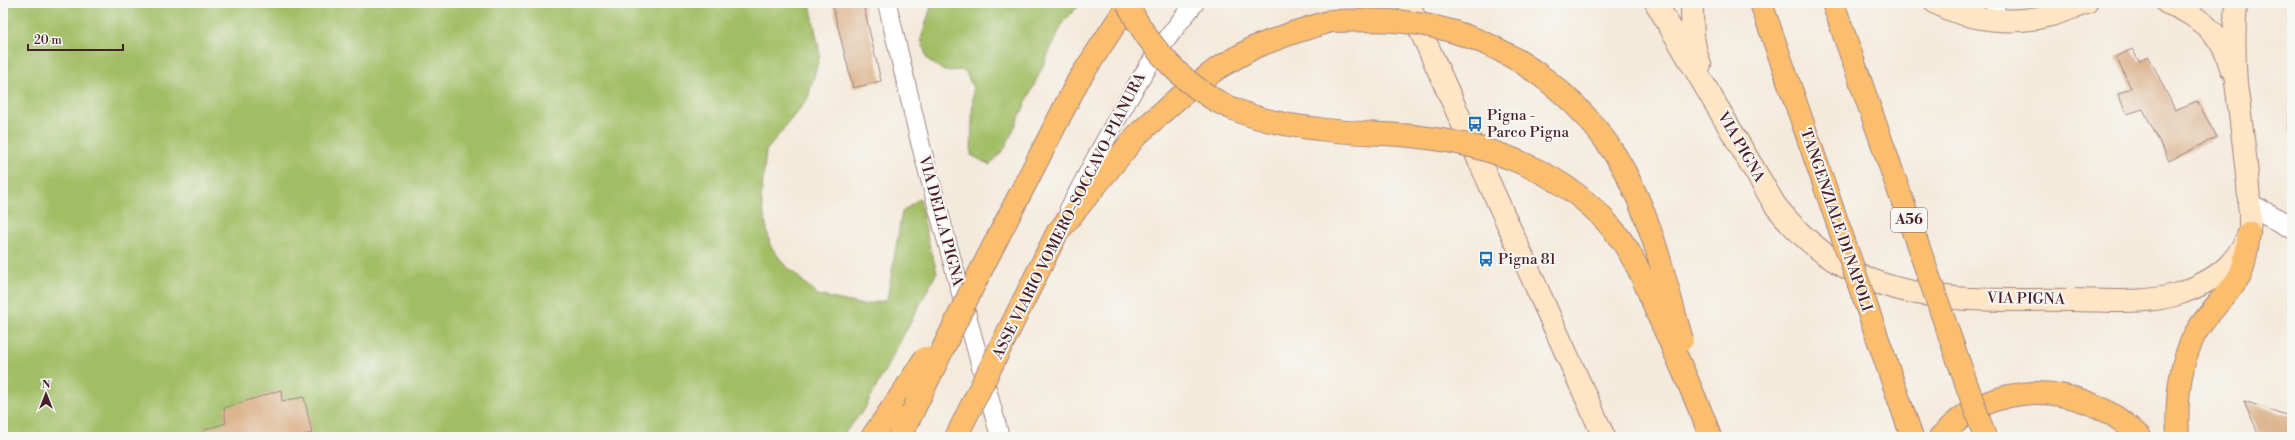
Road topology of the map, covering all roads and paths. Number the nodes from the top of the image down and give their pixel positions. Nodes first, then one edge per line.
1 (887, 3) edge
2 (1128, 3) edge
3 (1195, 3) edge
4 (1408, 3) edge
5 (1656, 3) edge
6 (1692, 3) edge
7 (1761, 3) edge
8 (1833, 3) edge
9 (1936, 3) edge
10 (2086, 3) edge
11 (2167, 3) edge
12 (2236, 3) edge
13 (1995, 11) edge
14 (2236, 81) junction
15 (1714, 99) junction
16 (2248, 205) junction
17 (2292, 227) edge
18 (1056, 233) junction
19 (2249, 233) junction
20 (977, 278) junction
21 (1708, 429) edge
22 (2135, 432) edge
23 (872, 437) edge
24 (899, 437) edge
25 (956, 437) edge
26 (1000, 437) edge
27 (1604, 437) edge
28 (1912, 437) edge
29 (1940, 437) edge
30 (1985, 437) edge
31 (2178, 437) edge

1 - 26 lane, VIA DELLA PIGNA
2 - 20 highway
2 - 21 highway, bridge
3 - 18 lane, ASSE VIARIO VOMERO-SOCCAVO-PIANURA
4 - 27 main road
5 - 15 main road, VIA PIGNA
6 - 15 main road, VIA PIGNA
7 - 28 highway, TANGENZIALE DI NAPOLI, bridge
8 - 30 highway, A56, bridge
9 - 13 main road
10 - 13 main road
11 - 14 main road
12 - 14 main road
14 - 16 main road
15 - 19 main road, VIA PIGNA
16 - 17 street
16 - 19 main road
18 - 21 highway, bridge
18 - 25 highway, ASSE VIARIO VOMERO-SOCCAVO-PIANURA, bridge
19 - 31 highway
20 - 23 highway, bridge
20 - 24 highway, bridge
22 - 29 highway

